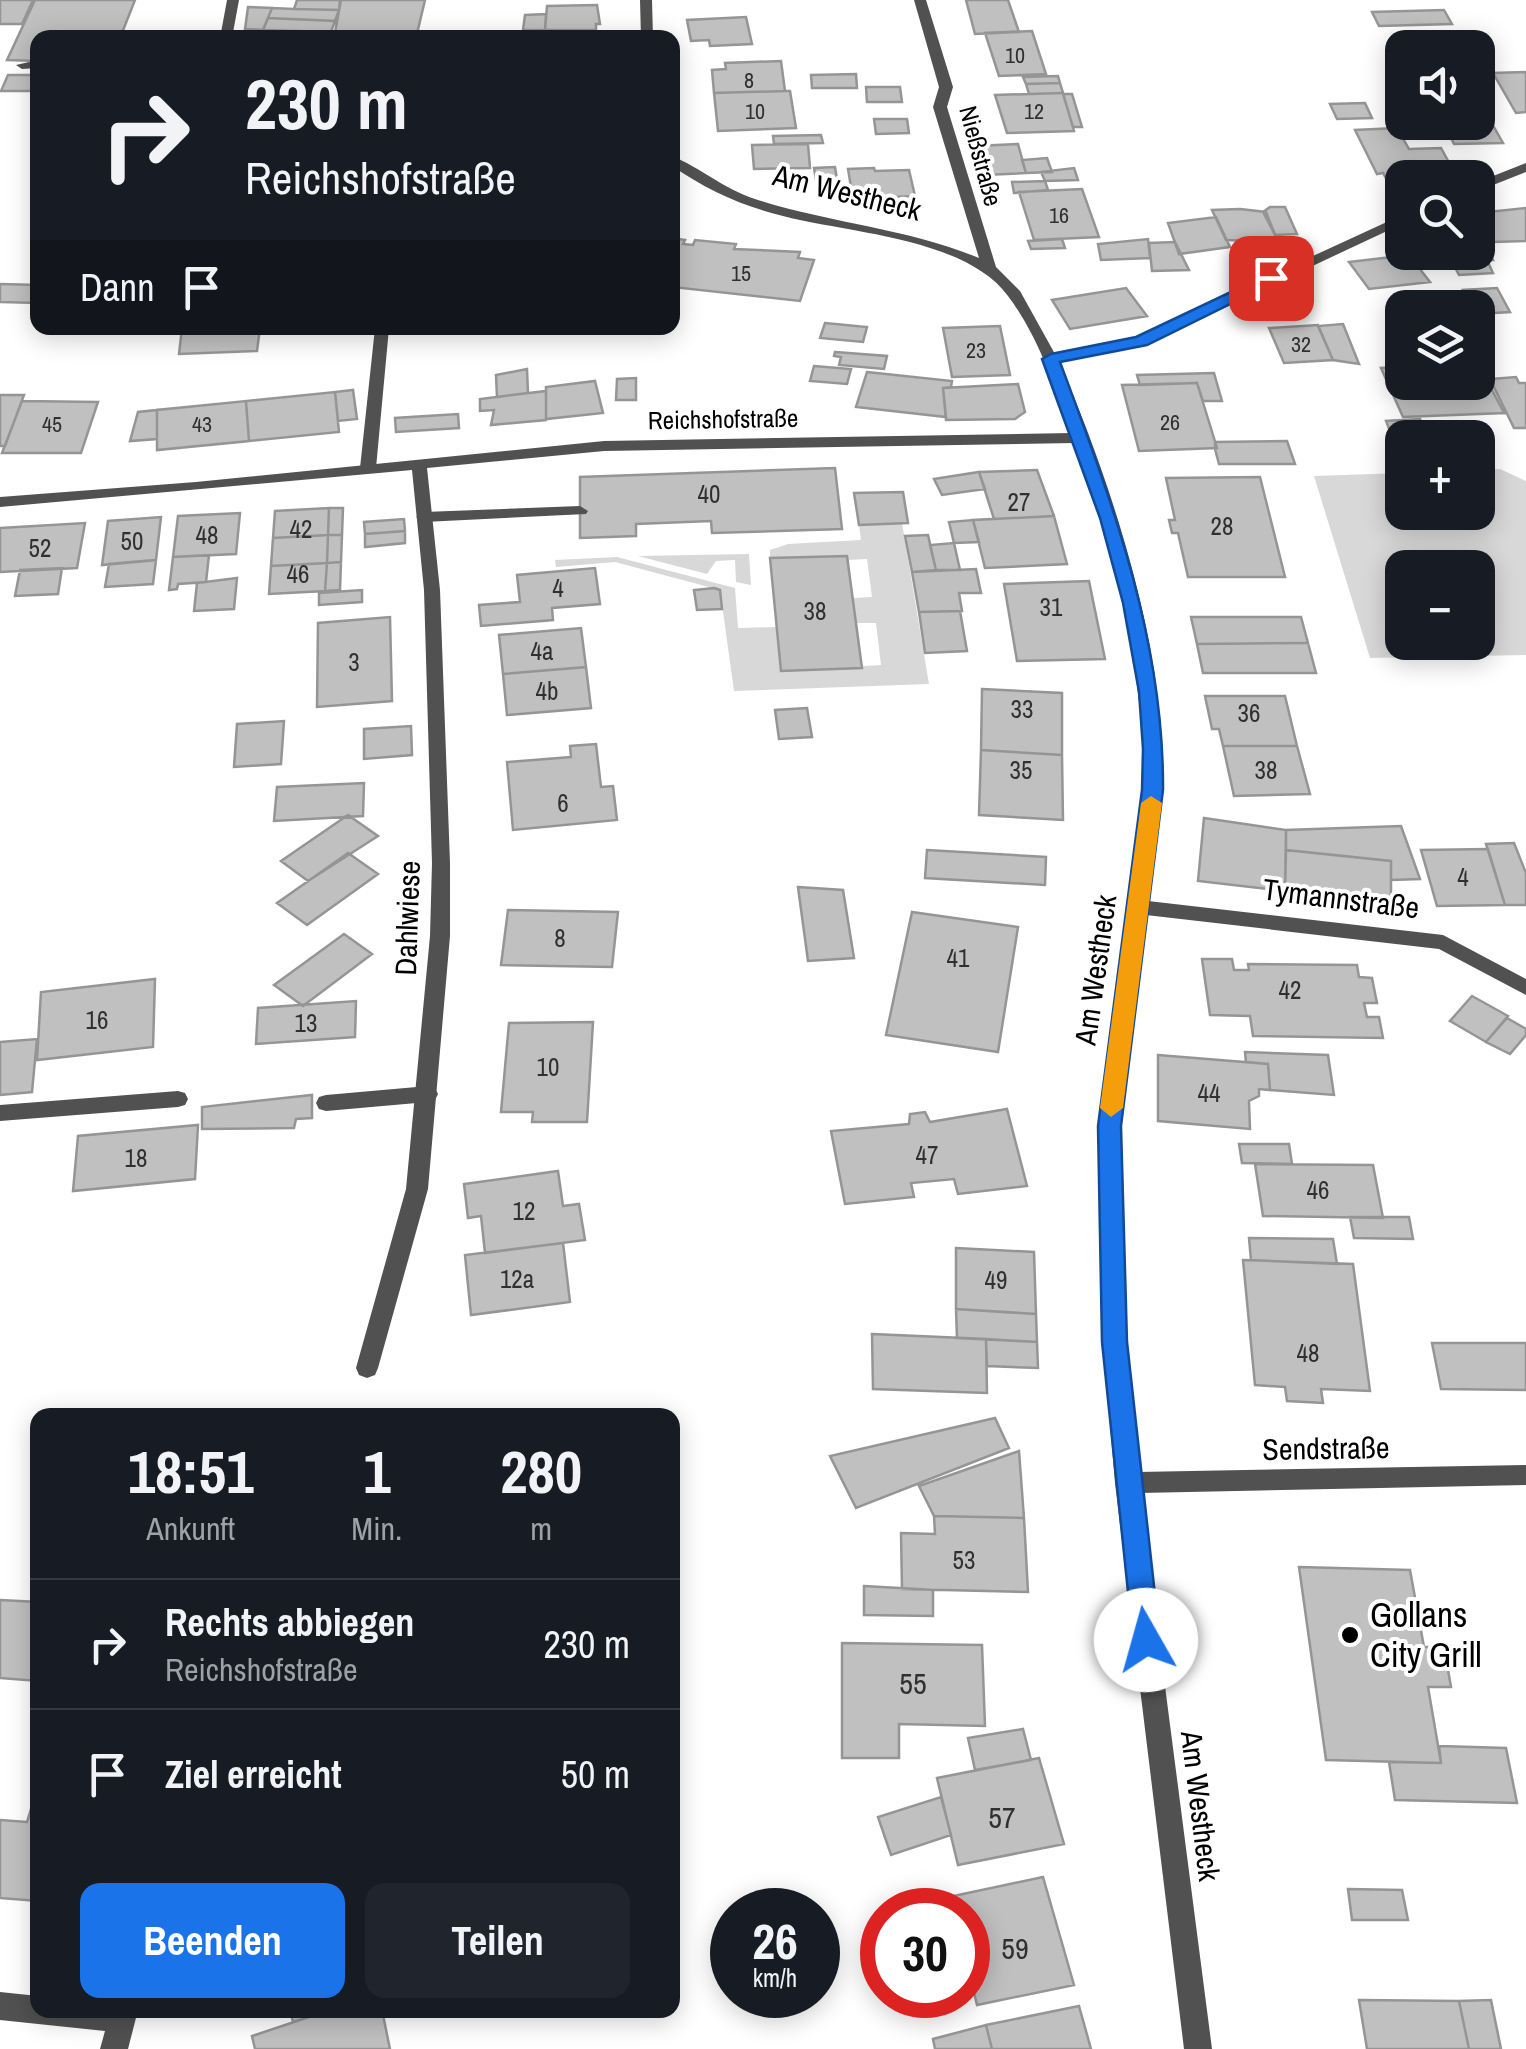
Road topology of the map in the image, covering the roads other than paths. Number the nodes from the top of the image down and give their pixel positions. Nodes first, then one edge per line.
1 (233, 0) edge
2 (646, 0) edge
3 (920, 0) edge
4 (227, 30) edge
5 (647, 30) edge
6 (22, 64) dead end
7 (30, 64) edge
8 (680, 166) edge
9 (1526, 167) edge
10 (695, 178) junction
11 (1495, 180) edge
12 (680, 181) edge
13 (1385, 227) edge
14 (989, 266) junction
15 (381, 335) edge
16 (1051, 359) junction
17 (1080, 438) junction
18 (419, 462) junction
19 (368, 468) junction
20 (0, 502) edge
21 (580, 511) dead end
22 (424, 517) junction
23 (1138, 907) junction
24 (1526, 988) edge
25 (428, 1094) junction
26 (178, 1100) dead end
27 (326, 1103) dead end
28 (0, 1113) edge
29 (368, 1368) dead end
30 (1526, 1475) edge
31 (1128, 1483) junction
32 (0, 2006) edge
33 (30, 2008) edge
34 (122, 2018) edge
35 (114, 2049) edge
36 (1198, 2049) edge

1 - 4 street
2 - 5 street
3 - 14 street, Nießstraße
6 - 7 street
8 - 10 street, Am Westheck
9 - 11 street
10 - 12 street
10 - 14 street, Am Westheck
13 - 16 street
14 - 16 street, Am Westheck
15 - 19 street
16 - 17 street, Am Westheck
17 - 18 street, Reichshofstraße
17 - 23 street, Am Westheck
18 - 19 street, Reichshofstraße
18 - 22 street, Dahlwiese
19 - 20 street, Reichshofstraße
21 - 22 street
22 - 25 street, Dahlwiese
23 - 24 street, Tymannstraße
23 - 31 street, Am Westheck
25 - 27 street
25 - 29 street, Dahlwiese
26 - 28 street
30 - 31 street, Sendstraße
31 - 36 street, Am Westheck
32 - 33 street
34 - 35 street

